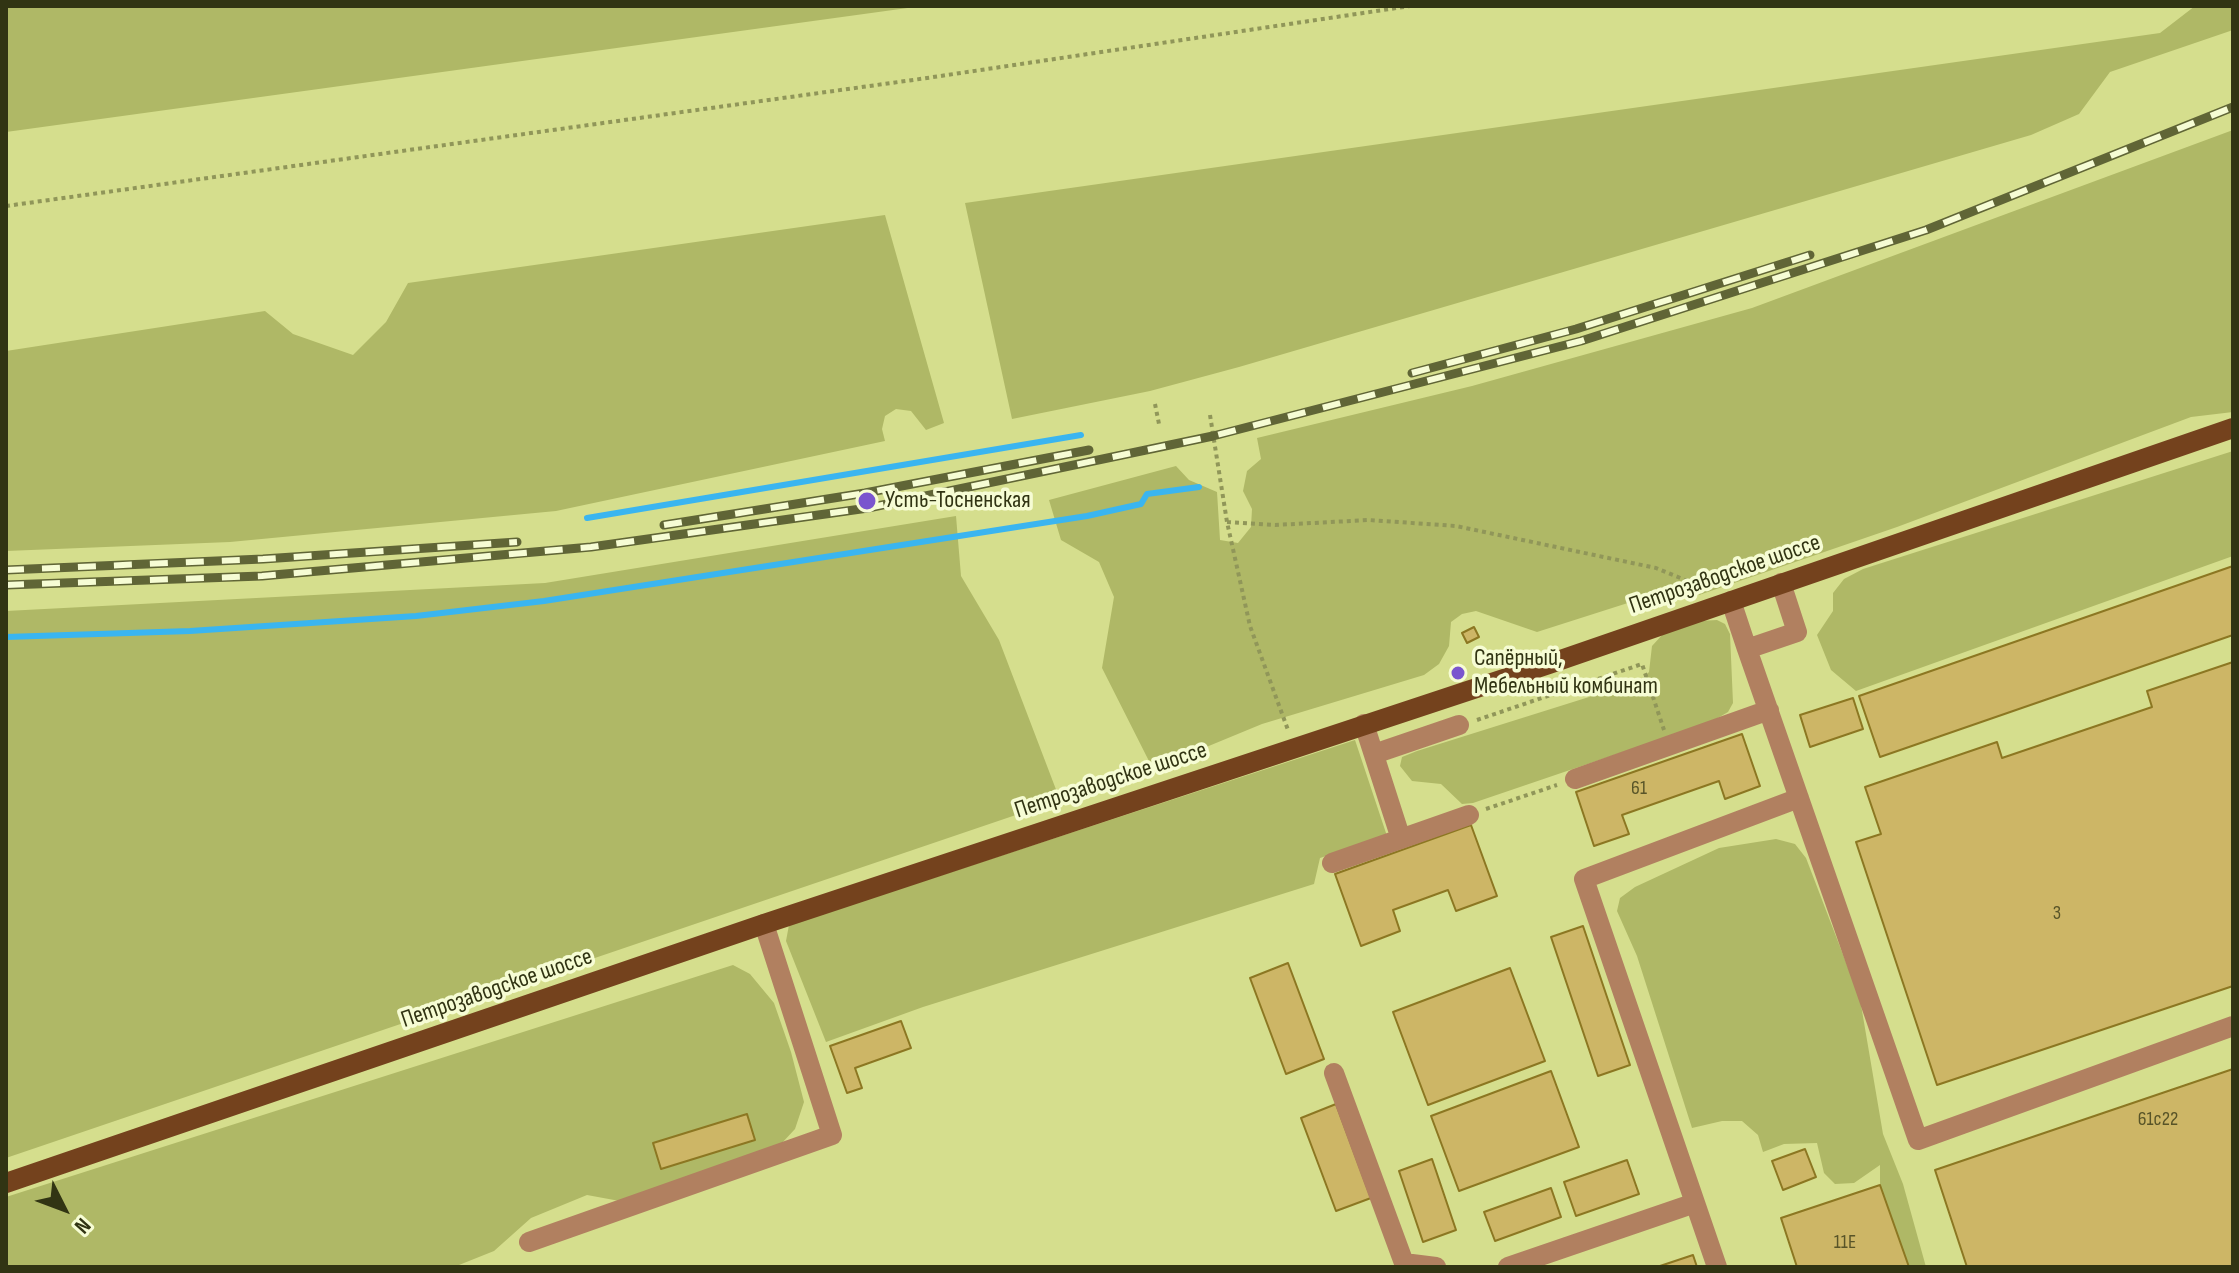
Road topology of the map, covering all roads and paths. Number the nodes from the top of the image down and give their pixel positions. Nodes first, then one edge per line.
1 (1410, 6) edge
2 (6, 206) edge
3 (1155, 404) dead end
4 (1210, 415) dead end
5 (1159, 424) dead end
6 (2233, 428) edge
7 (1227, 522) junction
8 (1781, 583) junction
9 (1731, 601) junction
10 (1747, 649) junction
11 (1769, 710) junction
12 (1364, 724) junction
13 (1459, 725) joint
14 (1669, 745) junction
15 (1294, 747) junction
16 (1374, 754) junction
17 (1575, 779) joint
18 (1799, 798) junction
19 (1469, 815) joint
20 (1401, 839) junction
21 (1332, 863) dead end
22 (764, 924) junction
23 (2233, 1026) edge
24 (1334, 1073) dead end
25 (6, 1183) edge
26 (1695, 1203) junction
27 (529, 1242) dead end
28 (1436, 1267) edge
29 (1508, 1267) edge
30 (1717, 1267) edge

1 - 2 path
3 - 5 path
4 - 7 path
6 - 8 main road, Петрозаводское шоссе
7 - 9 path
7 - 15 path
8 - 9 main road, Петрозаводское шоссе
8 - 10 lane
9 - 10 lane
9 - 12 main road, Петрозаводское шоссе
10 - 11 lane
11 - 14 lane
11 - 18 lane
12 - 15 main road, Петрозаводское шоссе
12 - 16 lane
13 - 14 path
13 - 16 lane
14 - 17 lane
15 - 22 main road, Петрозаводское шоссе
16 - 20 lane
17 - 19 path
18 - 23 lane
18 - 26 lane
19 - 20 lane
20 - 21 lane
22 - 25 main road, Петрозаводское шоссе
22 - 27 lane
24 - 28 lane
26 - 29 lane
26 - 30 lane

